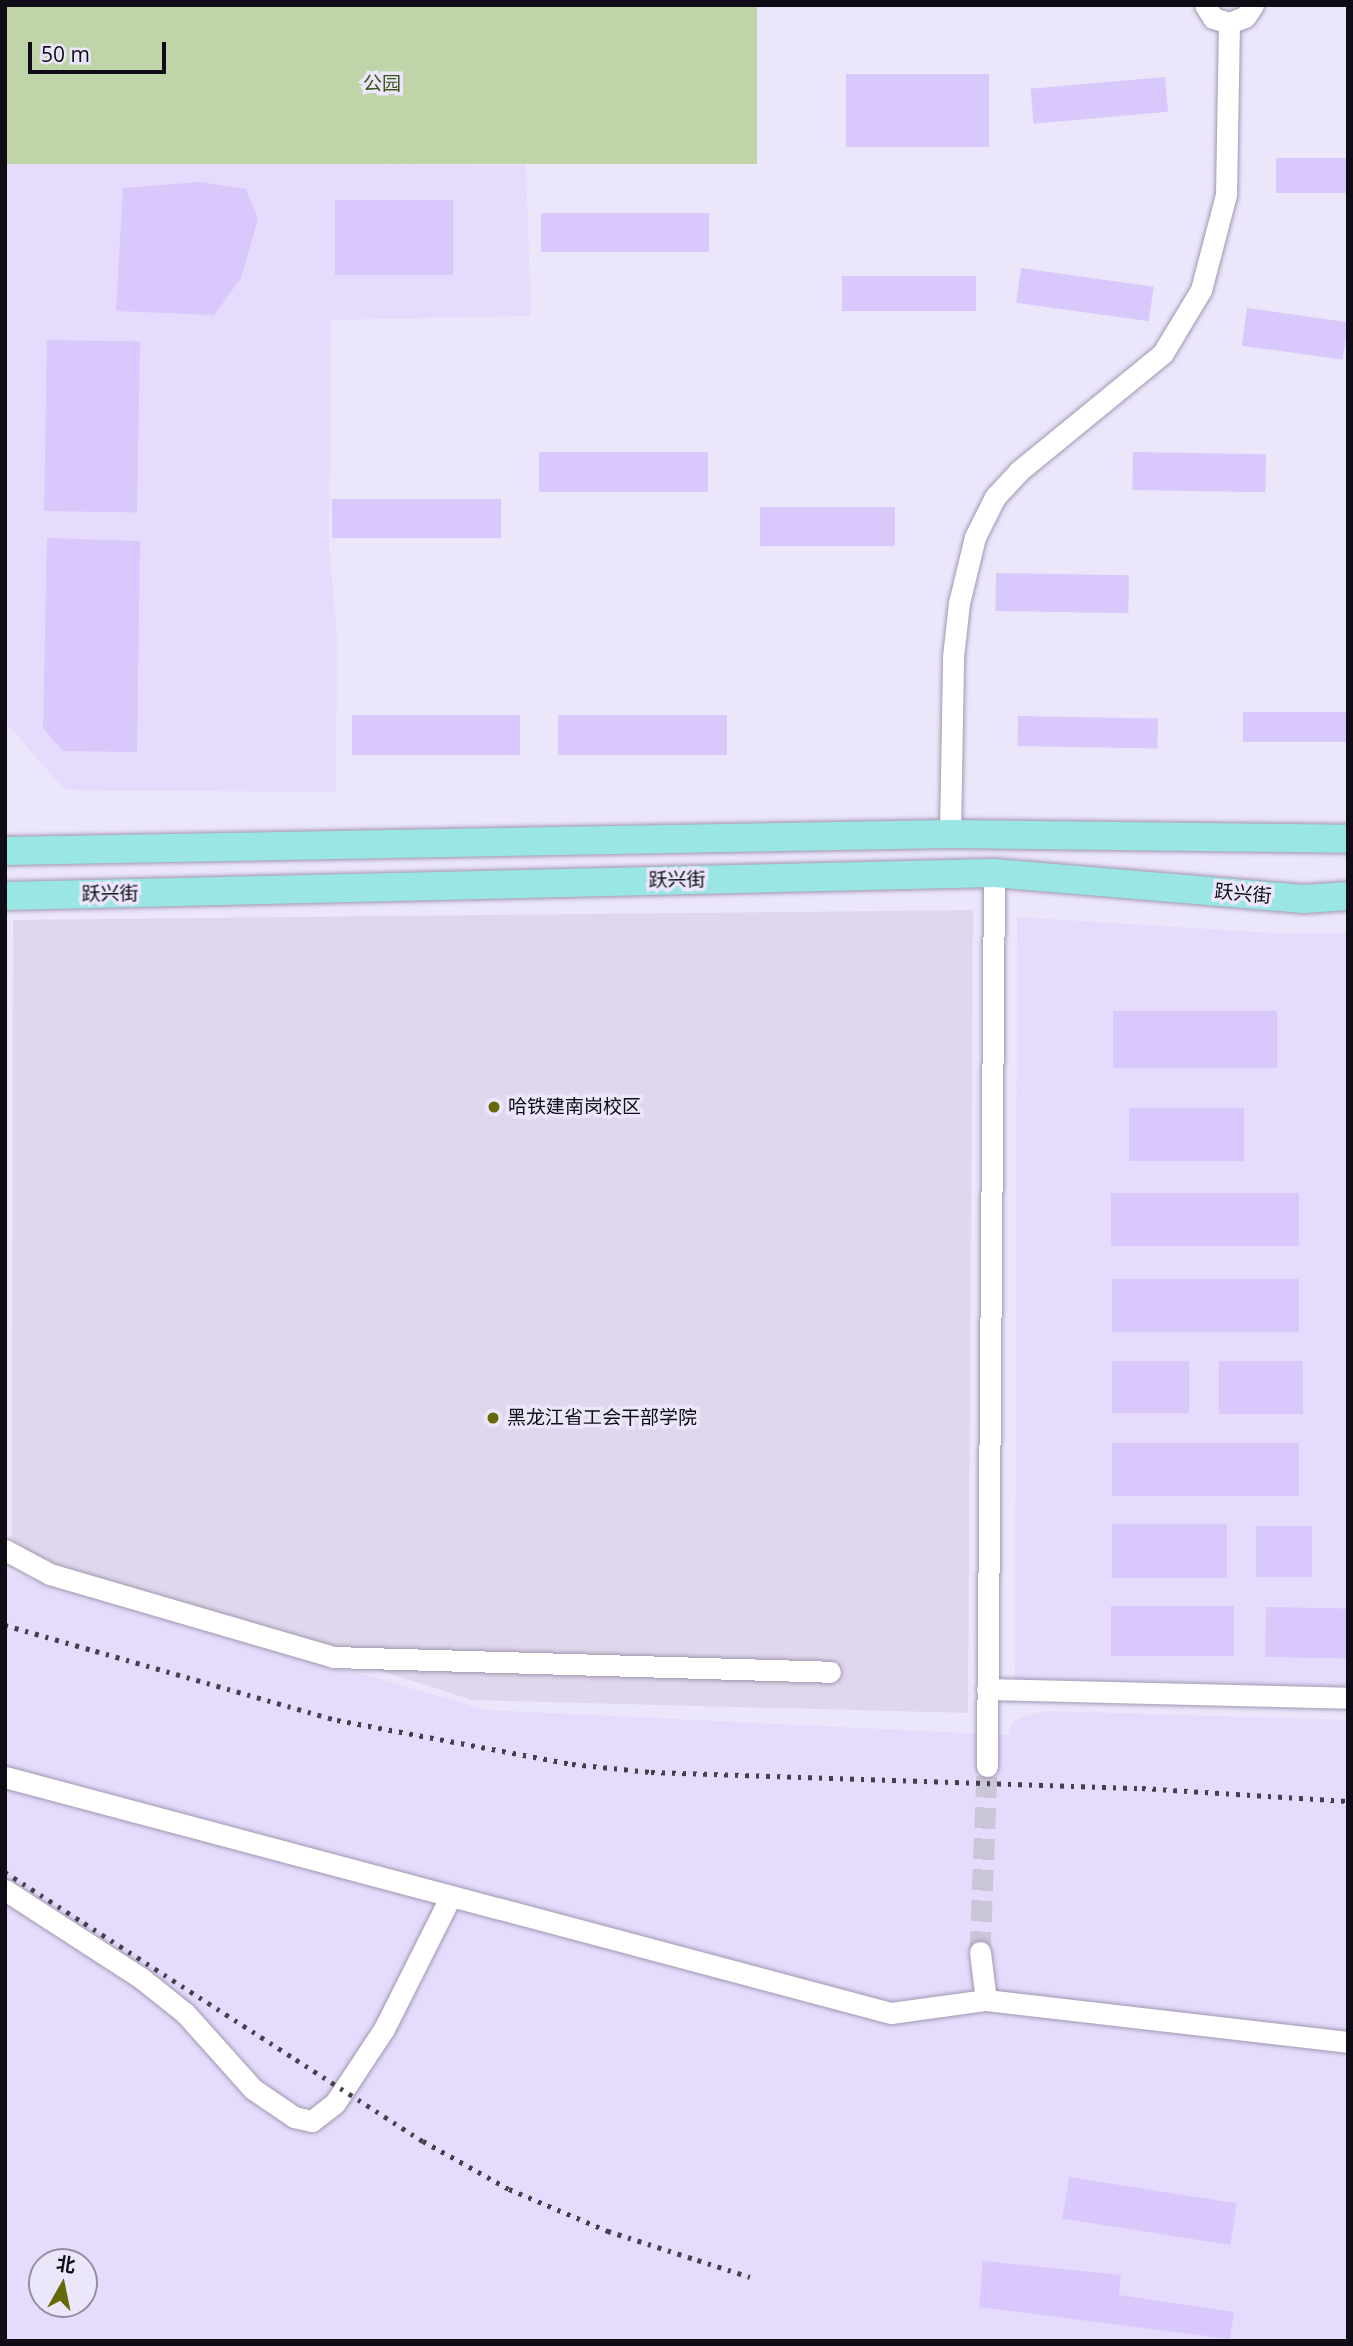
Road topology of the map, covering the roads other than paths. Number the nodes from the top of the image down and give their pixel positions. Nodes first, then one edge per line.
1 (1205, 5) edge
2 (1253, 5) edge
3 (1229, 23) junction
4 (950, 834) junction
5 (1348, 839) edge
6 (5, 851) edge
7 (994, 873) junction
8 (5, 896) edge
9 (1348, 896) edge
10 (5, 1550) edge
11 (830, 1672) dead end
12 (987, 1689) junction
13 (1348, 1698) edge
14 (987, 1766) tunnel mouth
15 (5, 1777) edge
16 (5, 1890) edge
17 (450, 1898) junction
18 (979, 1952) tunnel mouth
19 (986, 2000) junction
20 (1348, 2042) edge

1 - 3 street
2 - 3 street
3 - 4 street
4 - 5 main road
4 - 6 main road
7 - 8 main road, 跃兴街
7 - 9 main road, 跃兴街
7 - 12 street
10 - 11 street
12 - 13 street
12 - 14 street
15 - 17 street
16 - 17 street
17 - 19 street
18 - 19 street
19 - 20 street

